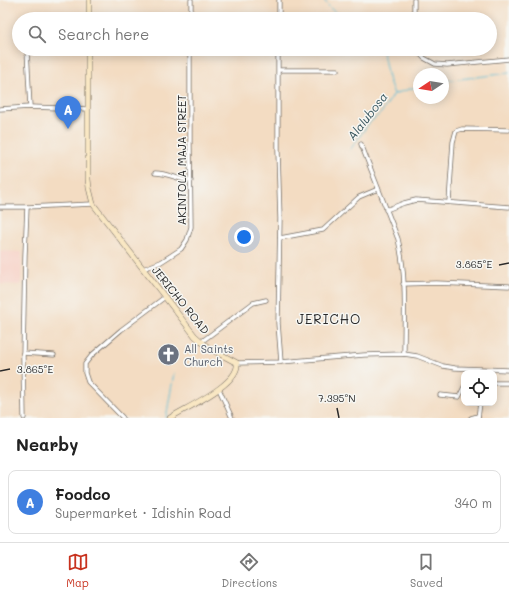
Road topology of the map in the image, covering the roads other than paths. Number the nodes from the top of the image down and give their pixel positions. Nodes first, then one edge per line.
1 (89, 0) edge
2 (191, 0) edge
3 (279, 0) edge
4 (414, 0) edge
5 (89, 12) edge
6 (191, 12) edge
7 (279, 12) edge
8 (414, 12) edge
9 (27, 56) edge
10 (88, 56) edge
11 (190, 56) edge
12 (278, 56) edge
13 (422, 56) edge
14 (509, 59) edge
15 (279, 70) junction
16 (337, 70) dead end
17 (30, 108) junction
18 (0, 109) edge
19 (88, 109) junction
20 (509, 130) edge
21 (360, 144) dead end
22 (155, 173) dead end
23 (192, 181) junction
24 (378, 189) junction
25 (449, 202) junction
26 (93, 204) junction
27 (0, 207) edge
28 (27, 207) junction
29 (509, 207) edge
30 (386, 210) junction
31 (280, 238) junction
32 (143, 269) junction
33 (403, 284) junction
34 (509, 286) edge
35 (165, 297) junction
36 (266, 300) dead end
37 (201, 342) junction
38 (23, 353) junction
39 (404, 354) junction
40 (54, 355) dead end
41 (281, 362) junction
42 (237, 363) junction
43 (509, 370) edge
44 (497, 382) edge
45 (509, 383) edge
46 (219, 389) junction
47 (461, 393) edge
48 (440, 395) dead end
49 (480, 406) edge
50 (478, 417) edge
51 (24, 418) edge
52 (123, 418) edge
53 (170, 418) edge
54 (232, 418) edge
55 (471, 418) edge

1 - 5 street
2 - 6 street
3 - 7 street
4 - 8 street
9 - 17 street
10 - 19 street
11 - 23 street, AKINTOLA MAJA STREET
12 - 15 street
13 - 14 street
15 - 16 street
15 - 31 street
17 - 18 street
17 - 19 street
19 - 26 street
20 - 25 street
21 - 24 street
22 - 23 street
23 - 32 street, AKINTOLA MAJA STREET
24 - 30 street
24 - 31 street
25 - 29 street
25 - 30 street
26 - 28 street
26 - 32 street, JERICHO ROAD
27 - 28 street
28 - 38 street
30 - 33 street
31 - 41 street
32 - 35 street, JERICHO ROAD
33 - 34 street
33 - 39 street
35 - 37 street, JERICHO ROAD
35 - 52 street
36 - 37 street
37 - 42 street, JERICHO ROAD
38 - 40 street
38 - 51 street
39 - 41 street
39 - 43 street
41 - 42 street
42 - 46 street
44 - 45 street
46 - 53 street
46 - 54 street
47 - 48 street
49 - 50 street
50 - 55 street

